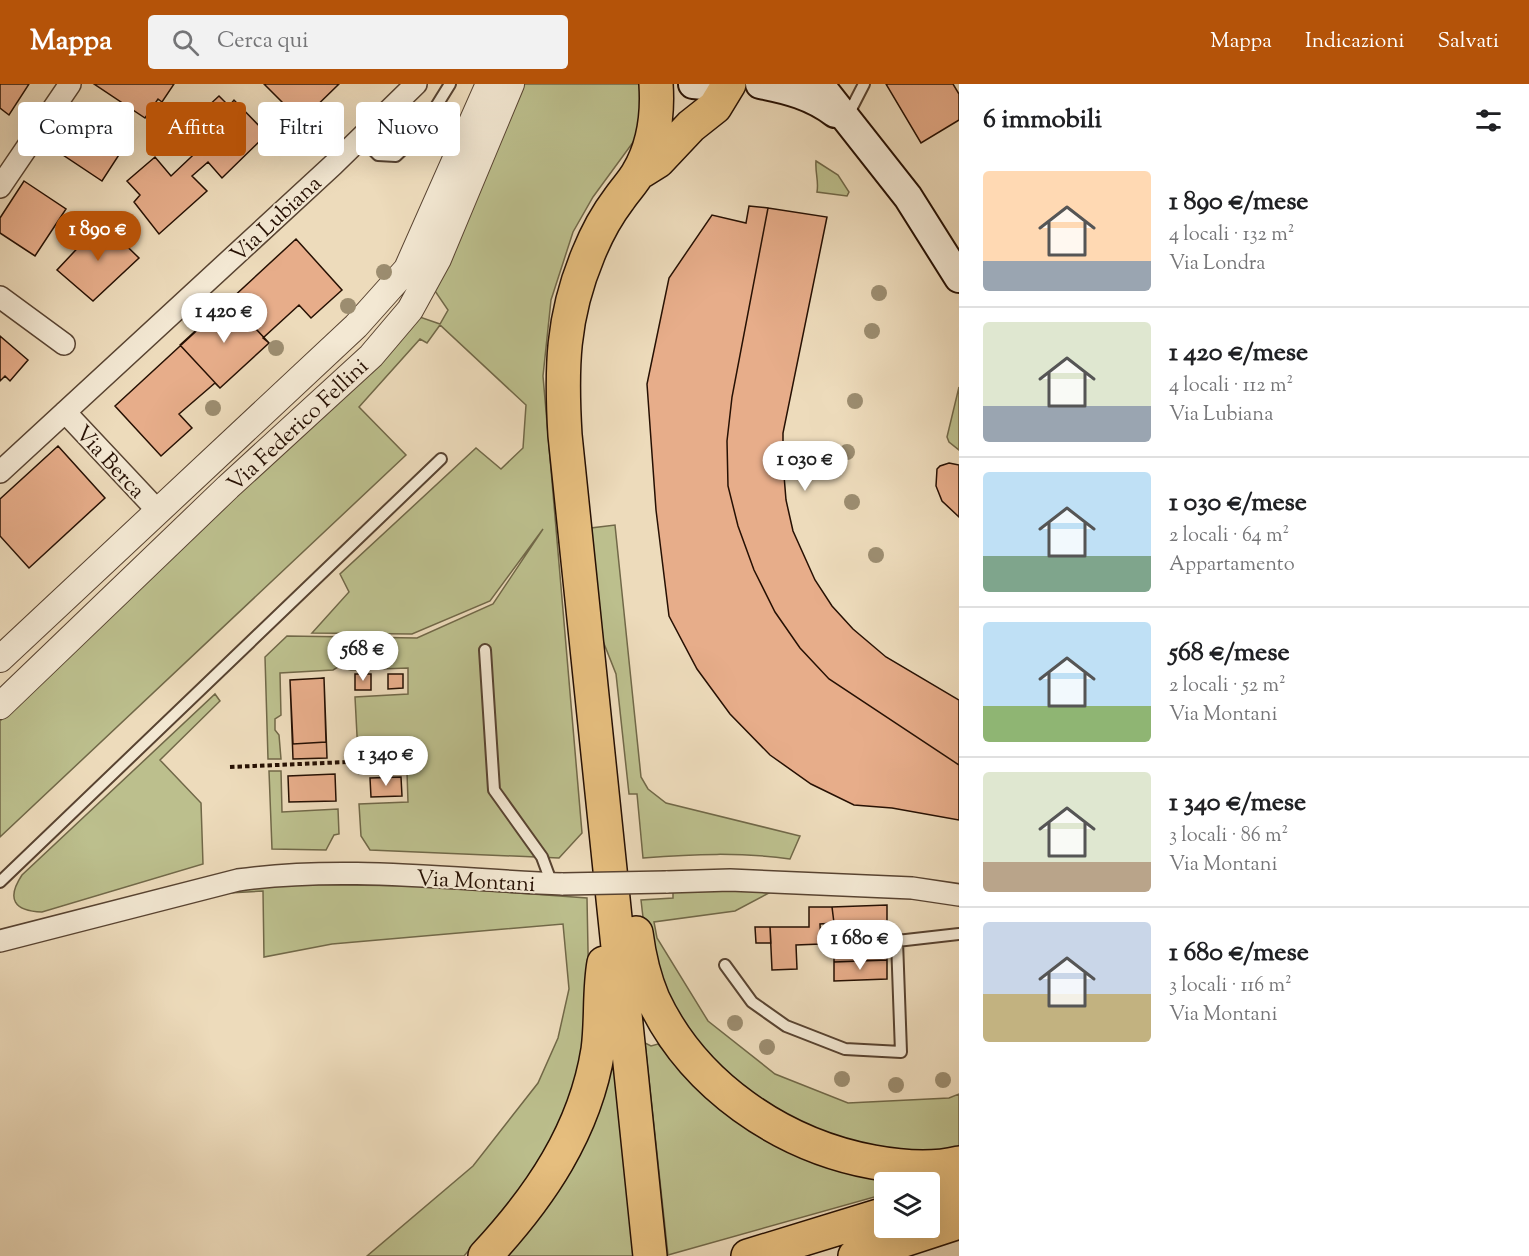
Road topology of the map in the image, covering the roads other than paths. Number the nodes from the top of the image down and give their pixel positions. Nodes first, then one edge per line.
1 (70, 84) edge
2 (416, 84) edge
3 (450, 84) edge
4 (489, 84) edge
5 (511, 84) edge
6 (656, 84) edge
7 (693, 84) edge
8 (728, 84) edge
9 (760, 84) edge
10 (819, 84) edge
11 (864, 84) edge
12 (398, 102) edge
13 (439, 102) edge
14 (846, 120) junction
15 (356, 143) edge
16 (638, 173) junction
17 (0, 188) edge
18 (959, 278) edge
19 (0, 297) edge
20 (64, 344) dead end
21 (65, 412) junction
22 (441, 459) dead end
23 (0, 472) edge
24 (157, 510) junction
25 (485, 650) dead end
26 (0, 659) edge
27 (0, 706) edge
28 (609, 856) junction
29 (0, 882) edge
30 (557, 884) junction
31 (959, 895) edge
32 (615, 911) junction
33 (959, 934) edge
34 (0, 941) edge
35 (725, 965) dead end
36 (959, 1163) edge
37 (959, 1188) edge
38 (940, 1195) edge
39 (874, 1217) edge
40 (959, 1222) edge
41 (485, 1256) edge
42 (650, 1256) edge
43 (748, 1256) edge
44 (855, 1256) edge

1 - 17 street
2 - 12 street, Via Lubiana
3 - 13 lane
4 - 24 street, Via Federico Fellini
5 - 27 street, Via Federico Fellini
6 - 16 highway
7 - 8 main road
8 - 16 highway
9 - 14 main road
10 - 14 main road
11 - 14 lane
14 - 18 main road
15 - 21 street, Via Lubiana
16 - 28 highway
19 - 20 street
21 - 23 street, Via Lubiana
21 - 24 street, Via Berca
22 - 29 lane
24 - 26 street, Via Federico Fellini
25 - 30 lane
28 - 32 highway
28 - 36 highway
30 - 31 street, Via Montani, bridge
30 - 34 street, Via Montani
32 - 41 highway
32 - 42 highway
33 - 35 lane
37 - 38 highway
39 - 43 highway
40 - 44 highway

